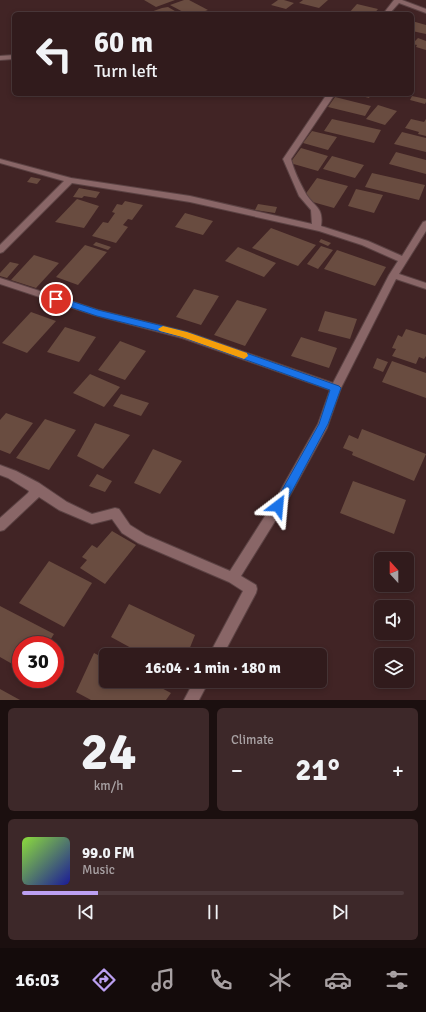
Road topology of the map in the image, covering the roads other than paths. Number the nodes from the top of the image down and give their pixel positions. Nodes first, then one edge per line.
1 (397, 0) edge
2 (417, 0) edge
3 (408, 4) junction
4 (426, 11) edge
5 (388, 12) edge
6 (12, 57) edge
7 (0, 58) edge
8 (330, 96) edge
9 (0, 161) edge
10 (70, 180) junction
11 (426, 224) edge
12 (316, 229) junction
13 (0, 250) edge
14 (404, 260) junction
15 (394, 275) junction
16 (0, 281) edge
17 (426, 286) edge
18 (336, 388) junction
19 (0, 470) edge
20 (35, 487) junction
21 (0, 526) edge
22 (234, 578) junction
23 (220, 648) edge
24 (198, 688) edge
25 (191, 700) edge

1 - 3 street
1 - 5 street
2 - 3 street
3 - 4 street
6 - 7 street
8 - 12 street
9 - 10 street
10 - 12 street
10 - 13 street
11 - 14 street
12 - 14 street
14 - 15 street
15 - 17 street
15 - 18 street
16 - 18 street
18 - 22 street
19 - 20 street
20 - 21 street
20 - 22 street
22 - 23 street
24 - 25 street

